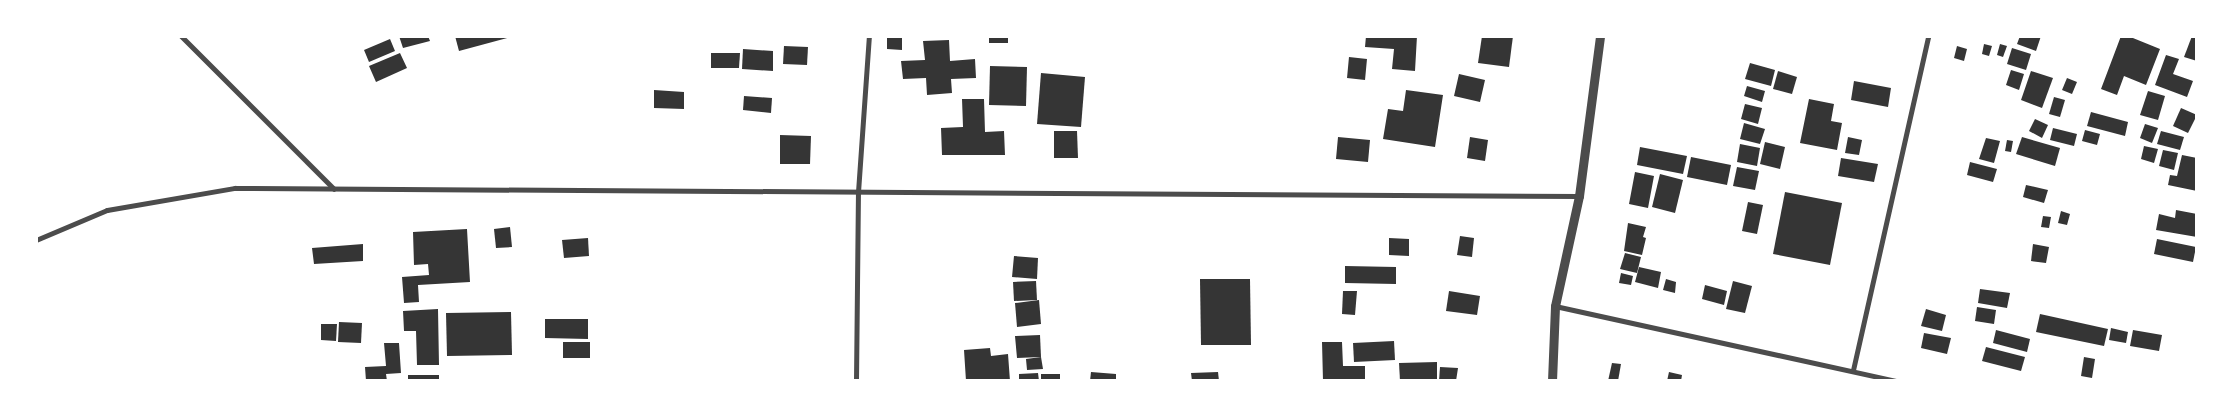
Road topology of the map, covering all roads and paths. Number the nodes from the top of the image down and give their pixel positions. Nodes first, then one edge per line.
1 (182, 36) edge
2 (869, 36) edge
3 (1600, 36) edge
4 (1928, 36) edge
5 (334, 189) junction
6 (858, 192) junction
7 (1579, 196) junction
8 (36, 240) edge
9 (1555, 306) junction
10 (1853, 370) junction
11 (856, 381) edge
12 (1552, 381) edge
13 (1897, 381) edge

1 - 5 street
2 - 6 street
3 - 7 street
4 - 10 street
5 - 6 street
5 - 8 street
6 - 7 street
6 - 11 street
7 - 9 street
9 - 10 street
9 - 12 street
10 - 13 street

